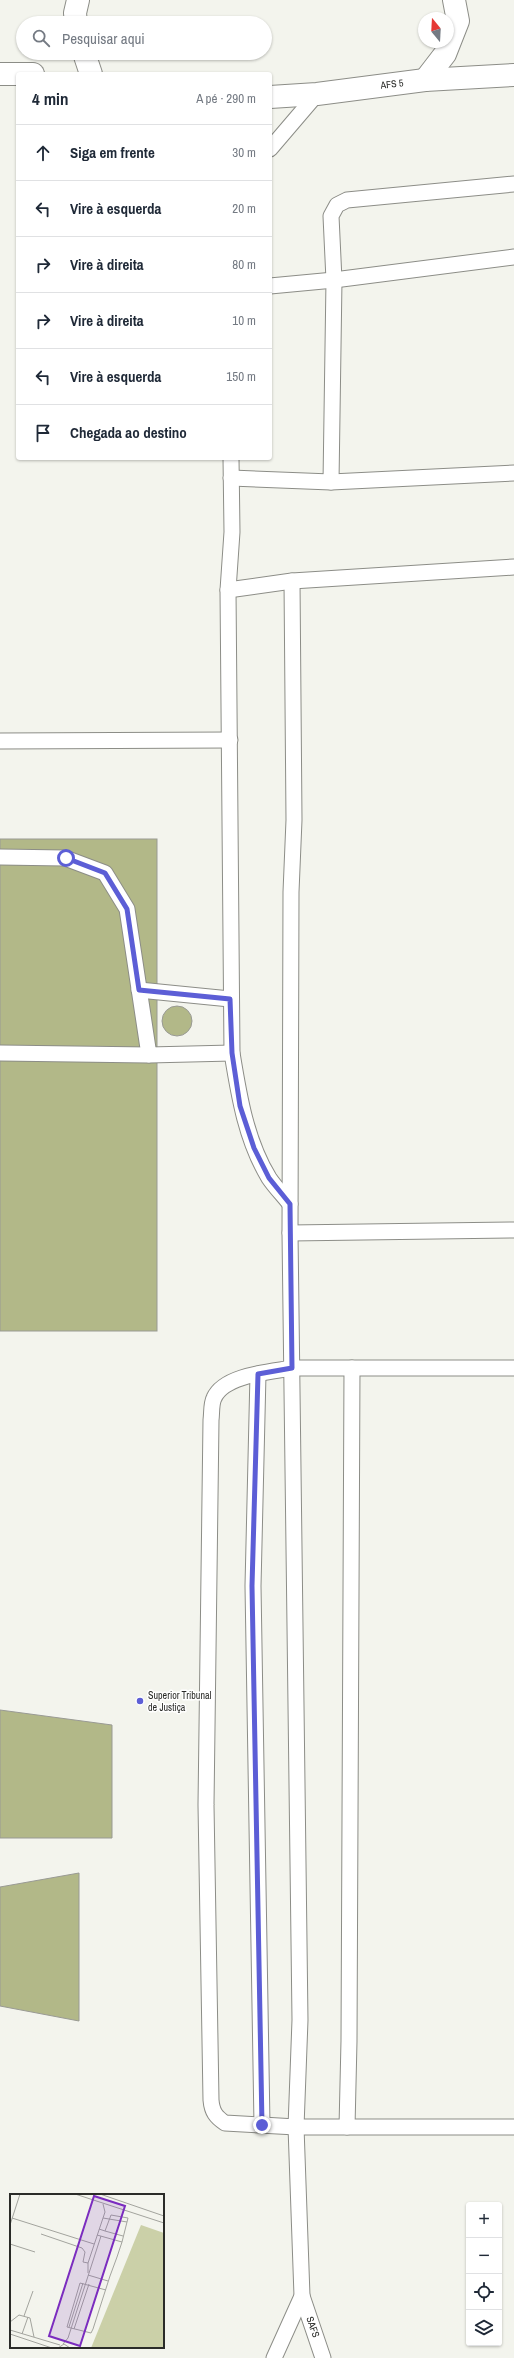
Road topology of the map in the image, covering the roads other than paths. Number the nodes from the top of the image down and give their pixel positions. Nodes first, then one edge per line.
1 (78, 0) edge
2 (454, 0) edge
3 (75, 16) edge
4 (86, 60) edge
5 (90, 72) edge
6 (0, 74) edge
7 (16, 74) edge
8 (514, 75) edge
9 (425, 80) junction
10 (317, 94) junction
11 (272, 97) edge
12 (272, 147) edge
13 (514, 184) edge
14 (514, 256) edge
15 (334, 280) junction
16 (272, 286) edge
17 (231, 460) edge
18 (514, 473) edge
19 (231, 478) junction
20 (331, 482) junction
21 (514, 567) edge
22 (292, 581) junction
23 (228, 590) junction
24 (230, 740) junction
25 (0, 742) edge
26 (0, 857) edge
27 (139, 990) junction
28 (230, 999) junction
29 (0, 1053) edge
30 (232, 1053) junction
31 (149, 1055) junction
32 (290, 1204) junction
33 (514, 1230) edge
34 (290, 1233) junction
35 (292, 1368) junction
36 (352, 1368) junction
37 (514, 1368) edge
38 (258, 1374) junction
39 (262, 2125) junction
40 (296, 2127) junction
41 (347, 2127) junction
42 (514, 2127) edge
43 (302, 2296) junction
44 (274, 2358) edge
45 (323, 2358) edge

1 - 3 main road
2 - 9 main road
4 - 5 main road
6 - 7 main road
8 - 9 main road, AFS 5
9 - 10 main road, AFS 5
10 - 11 main road, AFS 5
10 - 12 lane
13 - 15 lane
14 - 15 lane
15 - 16 lane
15 - 20 lane
17 - 19 lane
18 - 20 lane
19 - 20 lane
19 - 23 lane
21 - 22 lane
22 - 23 lane
22 - 32 lane
23 - 24 lane
24 - 25 lane
24 - 28 lane
26 - 27 lane
27 - 28 lane
27 - 31 lane
28 - 30 lane
29 - 31 lane
30 - 31 lane
30 - 32 lane
32 - 34 lane
33 - 34 lane
34 - 35 lane
35 - 36 lane
35 - 38 lane
35 - 40 lane
36 - 37 lane
36 - 41 lane
38 - 39 lane
38 - 39 lane
39 - 40 lane
40 - 41 lane
40 - 43 lane
41 - 42 lane
43 - 44 lane
43 - 45 lane, SAFS

